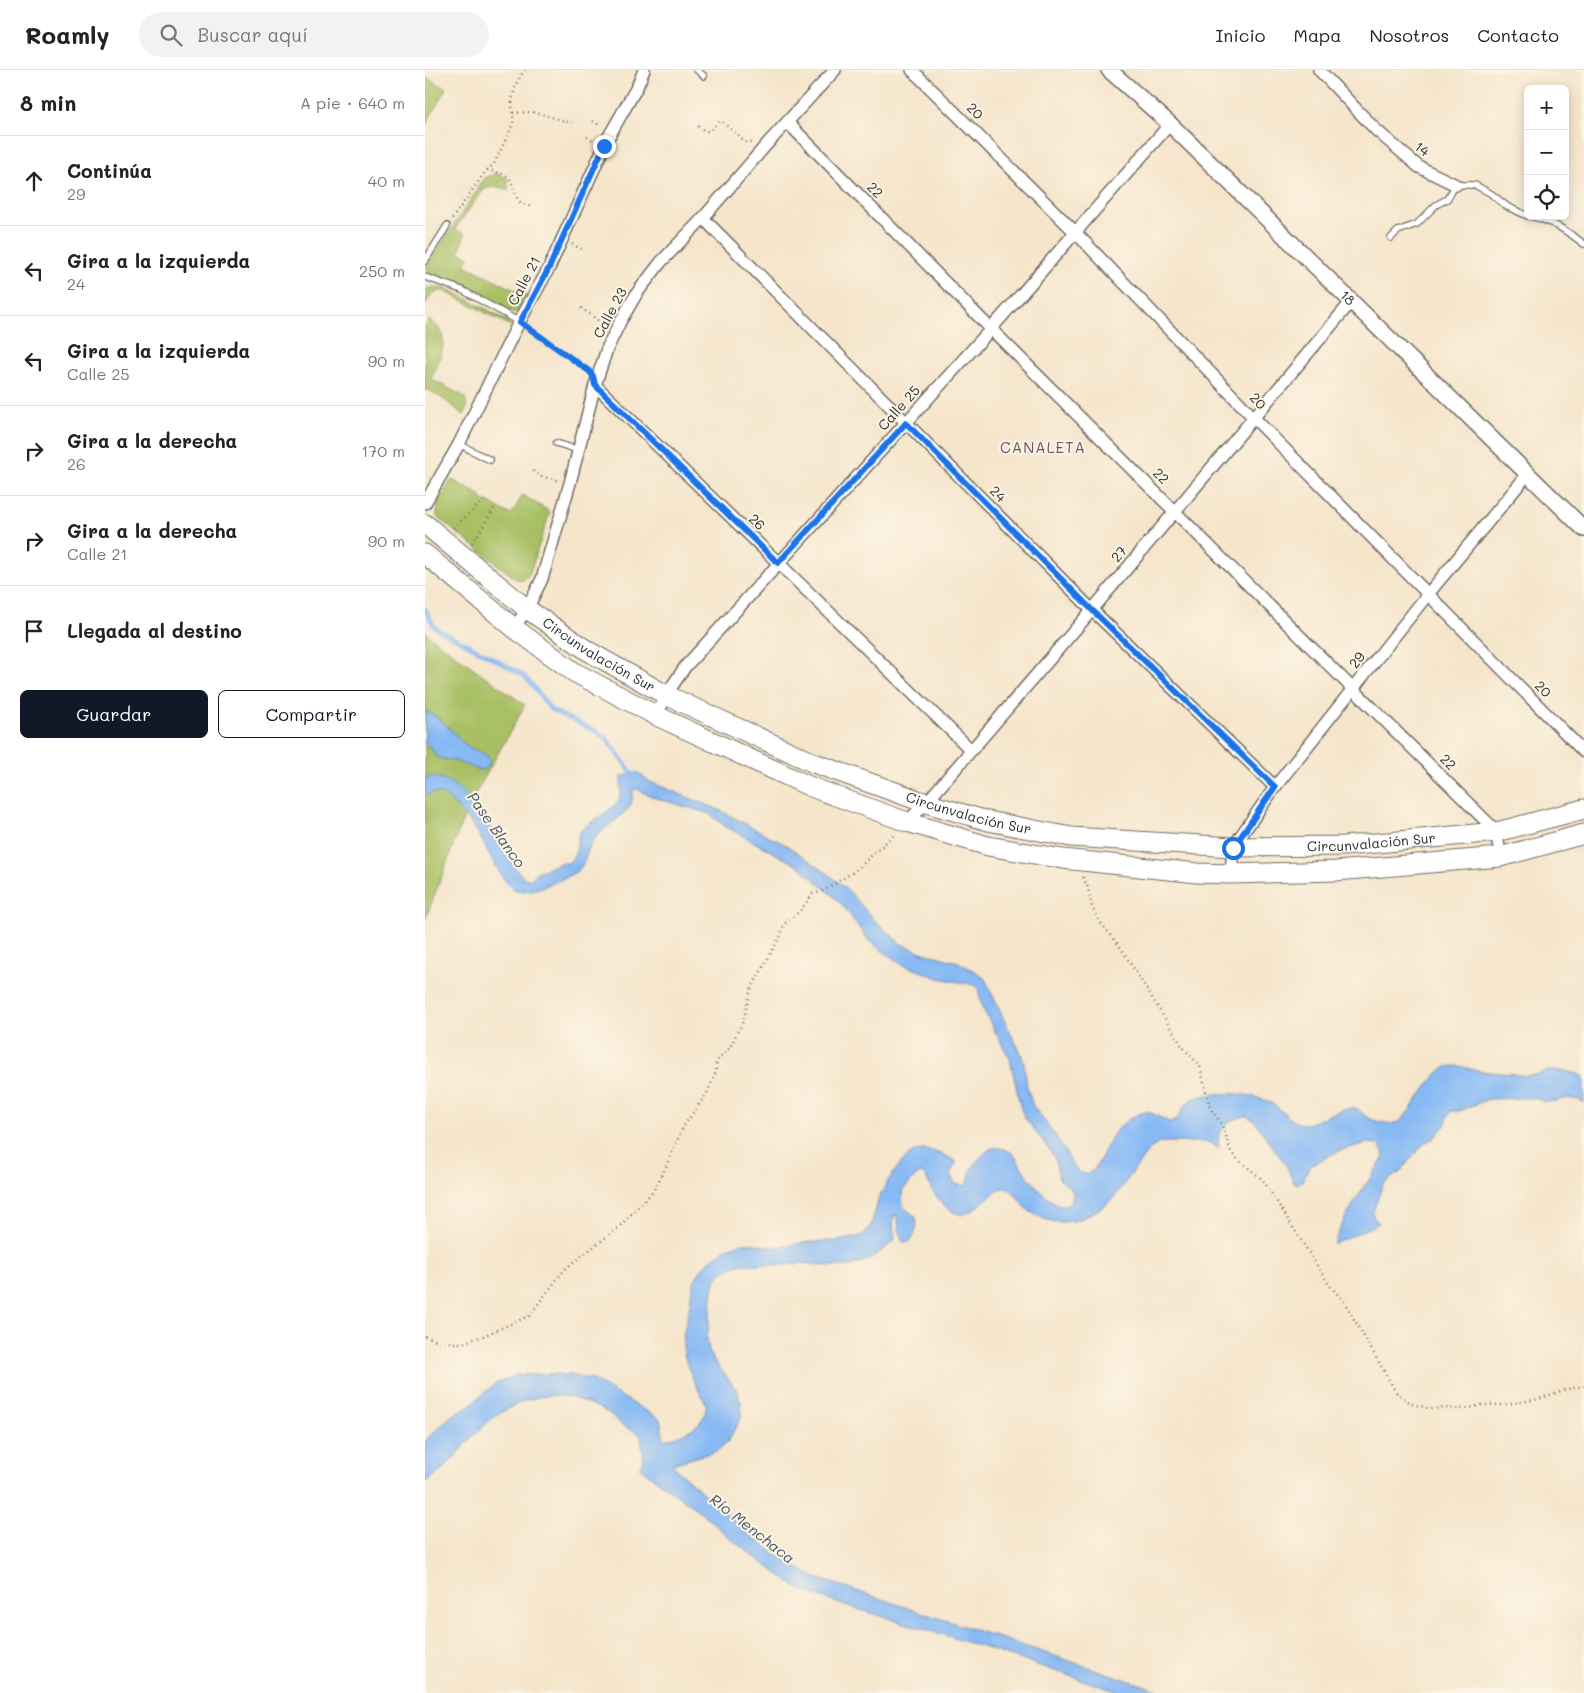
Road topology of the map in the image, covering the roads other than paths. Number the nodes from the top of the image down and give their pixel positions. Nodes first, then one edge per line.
1 (644, 70) edge
2 (697, 70) edge
3 (835, 70) edge
4 (912, 70) edge
5 (1109, 70) edge
6 (1319, 70) edge
7 (704, 76) dead end
8 (787, 122) junction
9 (1170, 124) junction
10 (1456, 185) junction
11 (1524, 214) edge
12 (703, 218) junction
13 (1547, 220) edge
14 (447, 226) road end
15 (1076, 232) junction
16 (1391, 238) dead end
17 (1584, 244) edge
18 (425, 260) edge
19 (425, 278) edge
20 (1351, 302) junction
21 (520, 322) junction
22 (991, 329) junction
23 (595, 385) junction
24 (1254, 418) junction
25 (906, 423) junction
26 (556, 443) dead end
27 (459, 444) junction
28 (578, 450) junction
29 (490, 460) dead end
30 (1527, 475) junction
31 (425, 503) edge
32 (1175, 511) junction
33 (425, 524) edge
34 (1584, 529) edge
35 (425, 554) edge
36 (778, 563) junction
37 (1428, 594) junction
38 (527, 609) junction
39 (1092, 610) junction
40 (514, 628) junction
41 (1353, 690) junction
42 (667, 694) junction
43 (657, 716) junction
44 (971, 750) junction
45 (1584, 752) edge
46 (1275, 787) junction
47 (925, 803) junction
48 (1584, 809) edge
49 (907, 822) junction
50 (1497, 832) junction
51 (1584, 834) edge
52 (1233, 848) junction
53 (1500, 857) junction
54 (1231, 874) junction

1 - 21 street, Calle 21
2 - 7 lane
3 - 8 street, Calle 23
4 - 15 street, 20
5 - 9 street, 18
6 - 10 street, 14
8 - 12 street, Calle 23
8 - 22 street, 22
9 - 15 street, Calle 25
9 - 20 street, 18
10 - 11 lane, 14
10 - 16 lane
12 - 23 street, Calle 23
12 - 25 street, 24
13 - 17 lane, 14
14 - 18 lane
15 - 22 street, Calle 25
15 - 24 street, 20
19 - 21 lane
20 - 24 street, 27
20 - 30 street, 18
21 - 27 street, Calle 21
22 - 25 street, Calle 25
22 - 32 street, 22
23 - 28 street, Calle 23
23 - 36 street, 26
24 - 32 street, 27
24 - 37 street, 20
25 - 36 street, Calle 25
25 - 39 street, 24
26 - 28 lane
27 - 29 lane
27 - 31 street, Calle 21
28 - 38 street, Calle 23
30 - 34 street, 18
30 - 37 street, 29
32 - 39 street, 27
32 - 41 street, 22
33 - 38 highway, Circunvalación Sur
35 - 40 highway, Circunvalación Sur
36 - 42 street, Calle 25
36 - 44 street, 26
37 - 41 street, 29
37 - 45 street, 20
38 - 40 street, Calle 23
38 - 42 highway, Circunvalación Sur
39 - 44 street, 27
39 - 46 street, 24
40 - 43 highway, Circunvalación Sur
41 - 46 street, 29
41 - 50 street, 22
42 - 43 street, Calle 25
42 - 47 highway, Circunvalación Sur
43 - 49 highway, Circunvalación Sur
44 - 47 street, 27
46 - 52 street, 29
47 - 49 street, 27
47 - 52 highway, Circunvalación Sur
48 - 50 highway, Circunvalación Sur
49 - 54 highway, Circunvalación Sur
50 - 52 highway, Circunvalación Sur
50 - 53 street
51 - 53 highway, Circunvalación Sur
52 - 54 street
53 - 54 highway, Circunvalación Sur

